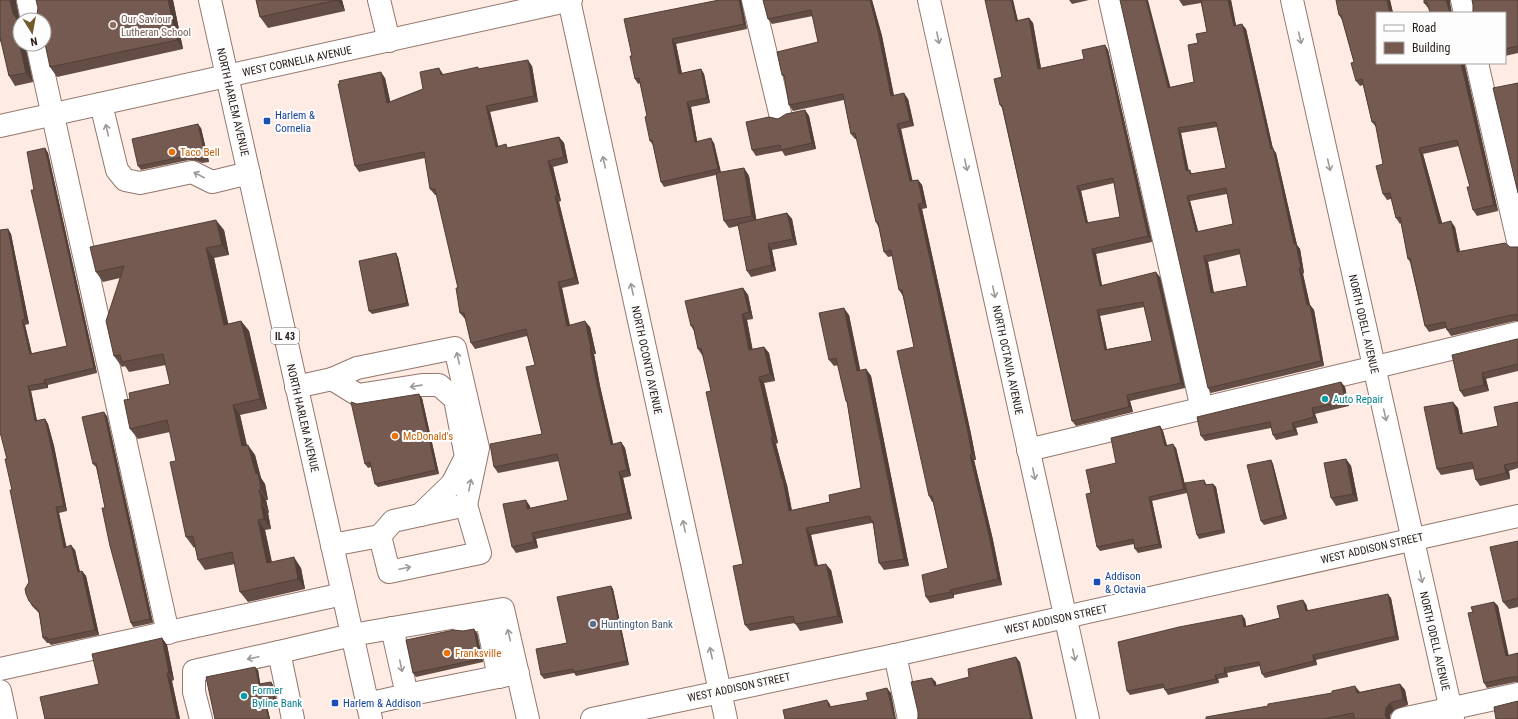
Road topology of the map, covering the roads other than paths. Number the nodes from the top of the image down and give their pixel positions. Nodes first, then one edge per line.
1 (28, 0) edge
2 (210, 0) edge
3 (379, 0) edge
4 (570, 0) edge
5 (753, 0) edge
6 (929, 0) edge
7 (1110, 0) edge
8 (1292, 0) edge
9 (1462, 0) edge
10 (30, 12) edge
11 (1465, 12) edge
12 (389, 40) junction
13 (39, 52) edge
14 (1477, 64) edge
15 (227, 76) junction
16 (101, 104) junction
17 (780, 113) dead end
18 (53, 114) junction
19 (0, 126) edge
20 (249, 173) junction
21 (1518, 240) edge
22 (1518, 333) edge
23 (1374, 368) junction
24 (332, 379) junction
25 (296, 387) junction
26 (1202, 409) junction
27 (1028, 450) junction
28 (466, 505) junction
29 (420, 515) junction
30 (1518, 516) edge
31 (380, 536) junction
32 (1413, 539) junction
33 (332, 545) junction
34 (343, 594) junction
35 (1065, 617) junction
36 (392, 628) junction
37 (168, 633) junction
38 (352, 635) junction
39 (279, 652) junction
40 (894, 655) junction
41 (0, 669) edge
42 (508, 675) junction
43 (0, 691) edge
44 (720, 691) junction
45 (1518, 694) edge
46 (407, 695) junction
47 (369, 711) edge
48 (1452, 714) edge
49 (6, 719) edge
50 (201, 719) edge
51 (293, 719) edge
52 (528, 719) edge
53 (592, 719) edge
54 (726, 719) edge
55 (909, 719) edge
56 (1088, 719) edge
57 (1402, 719) edge

1 - 10 street
2 - 15 street, NORTH HARLEM AVENUE / IL 43
3 - 12 street
4 - 12 street, WEST CORNELIA AVENUE
44 -> 4 street, NORTH OCONTO AVENUE
5 - 17 street
6 -> 27 street, NORTH OCTAVIA AVENUE
7 - 26 street
8 -> 23 street, NORTH ODELL AVENUE
9 - 11 street
12 - 15 street, WEST CORNELIA AVENUE
13 - 18 street
14 - 21 street
15 - 16 street, WEST CORNELIA AVENUE
15 - 20 street, NORTH HARLEM AVENUE / IL 43
16 - 18 street, WEST CORNELIA AVENUE
20 -> 16 street
18 - 19 street, WEST CORNELIA AVENUE
18 - 37 street
20 - 25 street, NORTH HARLEM AVENUE / IL 43
22 - 23 street
23 - 26 street
23 -> 32 street, NORTH ODELL AVENUE
24 - 25 street
28 -> 24 street
29 -> 24 street
25 - 33 street, NORTH HARLEM AVENUE / IL 43
26 - 27 street
27 -> 35 street, NORTH OCTAVIA AVENUE
28 - 29 street
31 -> 28 street
29 - 31 street
30 - 32 street, WEST ADDISON STREET
31 - 33 street
32 - 35 street, WEST ADDISON STREET
32 -> 48 street, NORTH ODELL AVENUE
33 - 34 street, NORTH HARLEM AVENUE / IL 43
34 - 37 street
34 - 38 street, NORTH HARLEM AVENUE / IL 43
35 - 40 street, WEST ADDISON STREET
35 -> 56 street, NORTH OCTAVIA AVENUE
36 - 38 street
42 -> 36 street
36 -> 46 street
37 - 41 street
38 - 39 street
38 - 47 street, NORTH HARLEM AVENUE / IL 43
39 -> 50 street
39 - 51 street
40 - 44 street, WEST ADDISON STREET
40 - 55 street
42 - 46 street
42 - 52 street
43 - 49 street
44 - 53 street, WEST ADDISON STREET
44 - 54 street, NORTH OCONTO AVENUE
45 - 48 street
46 - 47 street
48 - 57 street

